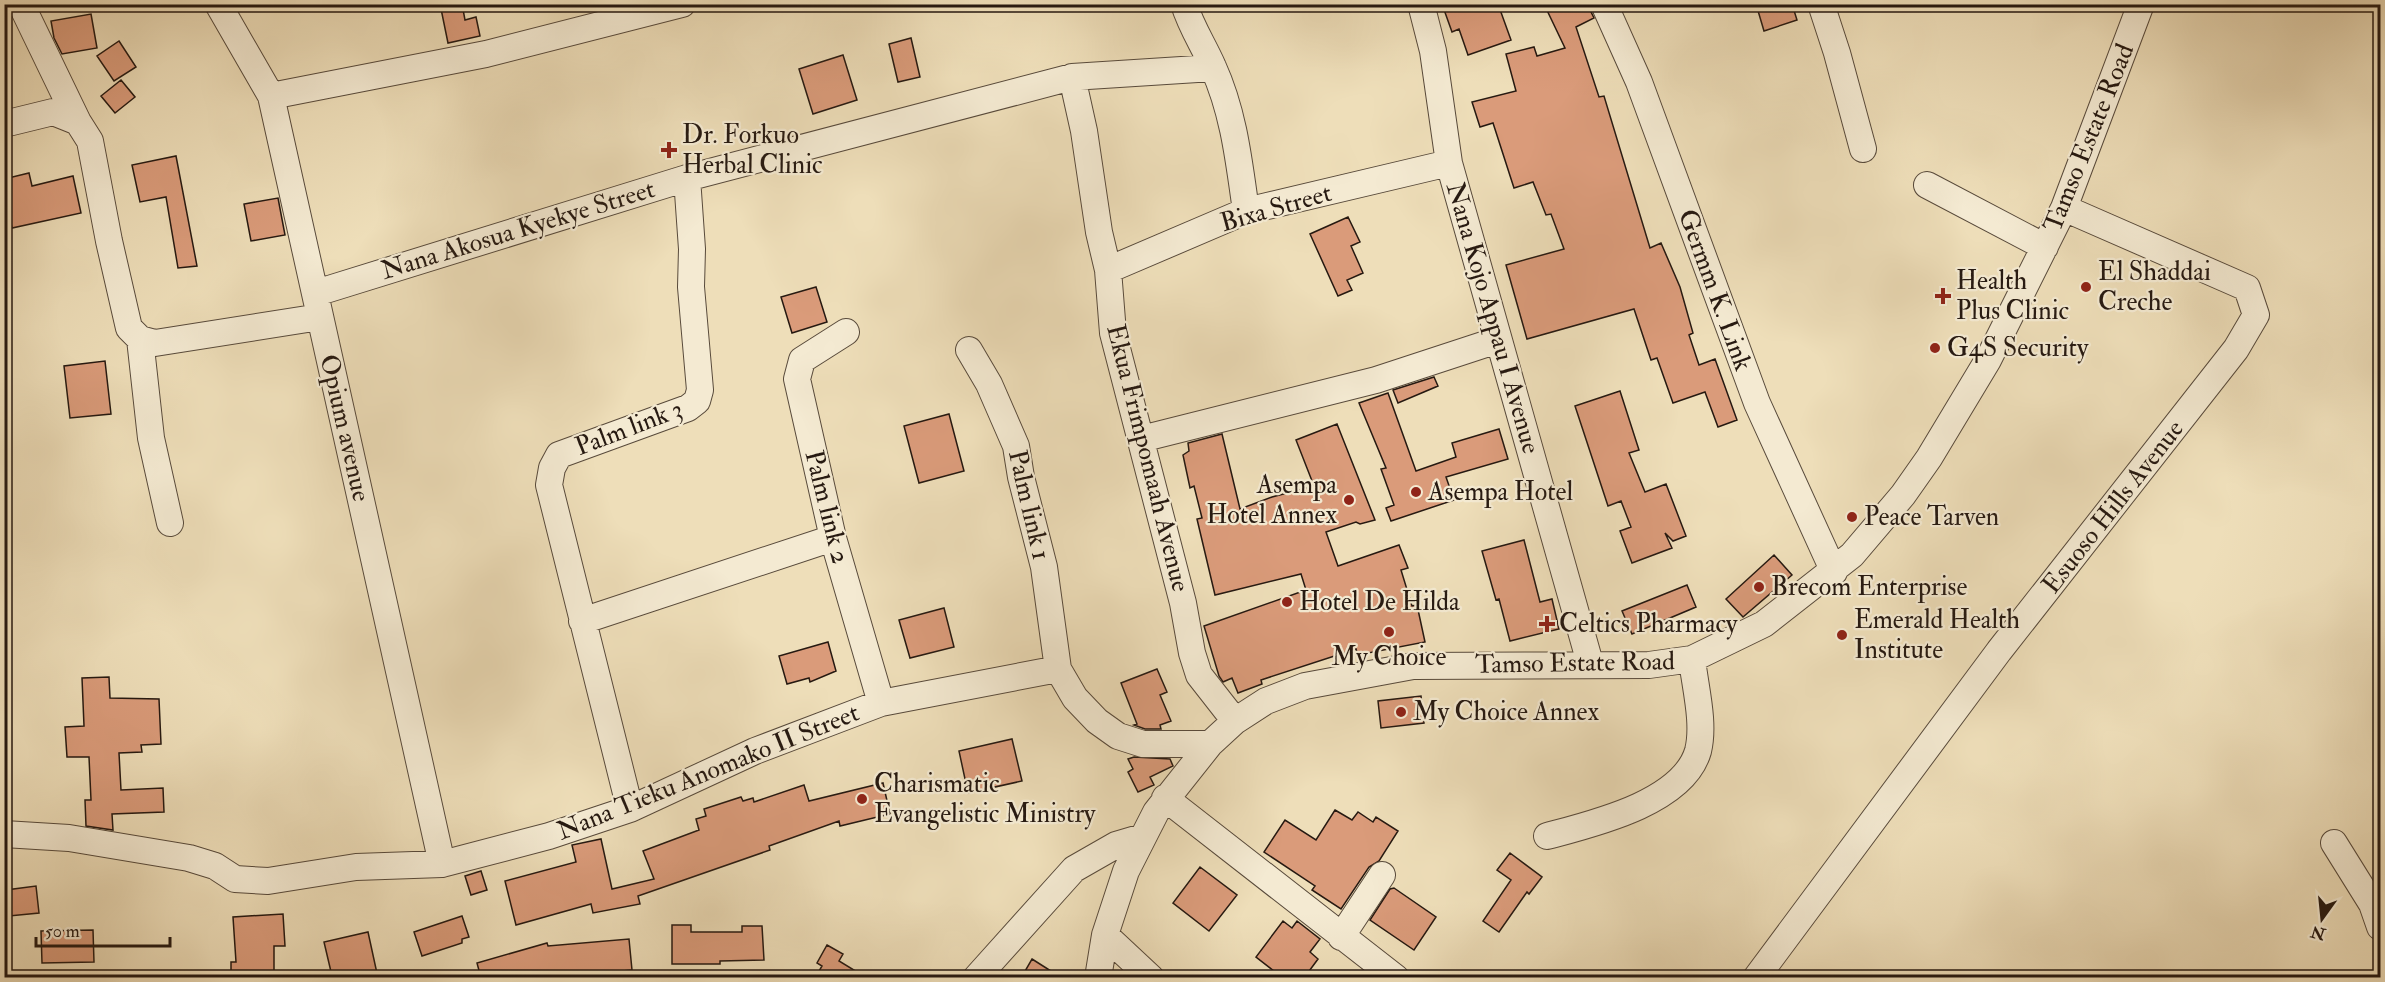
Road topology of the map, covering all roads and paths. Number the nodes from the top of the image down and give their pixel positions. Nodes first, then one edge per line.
1 (21, 4) edge
2 (218, 4) edge
3 (682, 4) edge
4 (1184, 4) edge
5 (1421, 4) edge
6 (1604, 4) edge
7 (1821, 4) edge
8 (2141, 4) edge
9 (1214, 68) junction
10 (1072, 77) junction
11 (271, 96) junction
12 (78, 122) junction
13 (4, 124) edge
14 (1863, 149) dead end
15 (1449, 163) junction
16 (687, 178) junction
17 (1926, 185) dead end
18 (2064, 208) junction
19 (1246, 211) junction
20 (2045, 247) junction
21 (1108, 270) junction
22 (318, 305) junction
23 (846, 332) dead end
24 (140, 339) junction
25 (1497, 340) junction
26 (969, 350) dead end
27 (1141, 439) junction
28 (170, 523) dead end
29 (833, 538) junction
30 (1834, 572) junction
31 (582, 621) junction
32 (1692, 659) junction
33 (1590, 663) junction
34 (1058, 669) junction
35 (881, 703) junction
36 (1235, 721) junction
37 (1210, 744) junction
38 (1166, 798) junction
39 (630, 809) junction
40 (4, 834) edge
41 (1547, 836) dead end
42 (1143, 837) junction
43 (2334, 843) dead end
44 (442, 864) junction
45 (1382, 875) dead end
46 (2380, 927) edge
47 (1105, 935) junction
48 (1341, 937) junction
49 (976, 978) edge
50 (1098, 978) edge
51 (1151, 978) edge
52 (1396, 978) edge
53 (1756, 978) edge

1 - 12 street
2 - 11 street, Opium avenue
3 - 11 street
4 - 9 street
5 - 15 street, Nana Kojo Appau I Avenue
6 - 30 street, Germm K. Link
7 - 14 street
8 - 18 street, Tamso Estate Road
9 - 10 street, Nana Akosua Kyekye Street
9 - 19 street
10 - 16 street, Nana Akosua Kyekye Street
10 - 21 street, Ekua Frimpomaah Avenue
11 - 22 street, Opium avenue
12 - 13 street
12 - 24 street
15 - 19 street, Bixa Street
15 - 25 street, Nana Kojo Appau I Avenue
16 - 22 street, Nana Akosua Kyekye Street
16 - 31 street, Palm link 3
17 - 20 street
18 - 20 street, Tamso Estate Road
18 - 53 street, Esuoso Hills Avenue
19 - 21 street, Bixa Street
20 - 30 street, Tamso Estate Road
21 - 27 street, Ekua Frimpomaah Avenue
22 - 24 street, Nana Akosua Kyekye Street
22 - 44 street, Opium avenue
23 - 29 street, Palm link 2
24 - 28 street
25 - 27 street
25 - 33 street, Nana Kojo Appau I Avenue
26 - 34 street, Palm link 1
27 - 36 street, Ekua Frimpomaah Avenue
29 - 31 street
29 - 35 street, Palm link 2
30 - 32 street, Tamso Estate Road
31 - 39 street, Palm link 3
32 - 33 street, Tamso Estate Road
32 - 41 street
33 - 36 street, Tamso Estate Road
34 - 35 street, Nana Tieku Anomako II Street
34 - 37 street
35 - 39 street, Nana Tieku Anomako II Street
36 - 37 street, Tamso Estate Road
37 - 38 street, Tamso Estate Road
38 - 42 street, Tamso Estate Road
38 - 48 street
39 - 44 street, Nana Tieku Anomako II Street
40 - 44 street, Nana Tieku Anomako II Street
42 - 47 street, Tamso Estate Road
42 - 49 street
43 - 46 street
45 - 48 street
47 - 50 street, Tamso Estate Road
47 - 51 street
48 - 52 street

